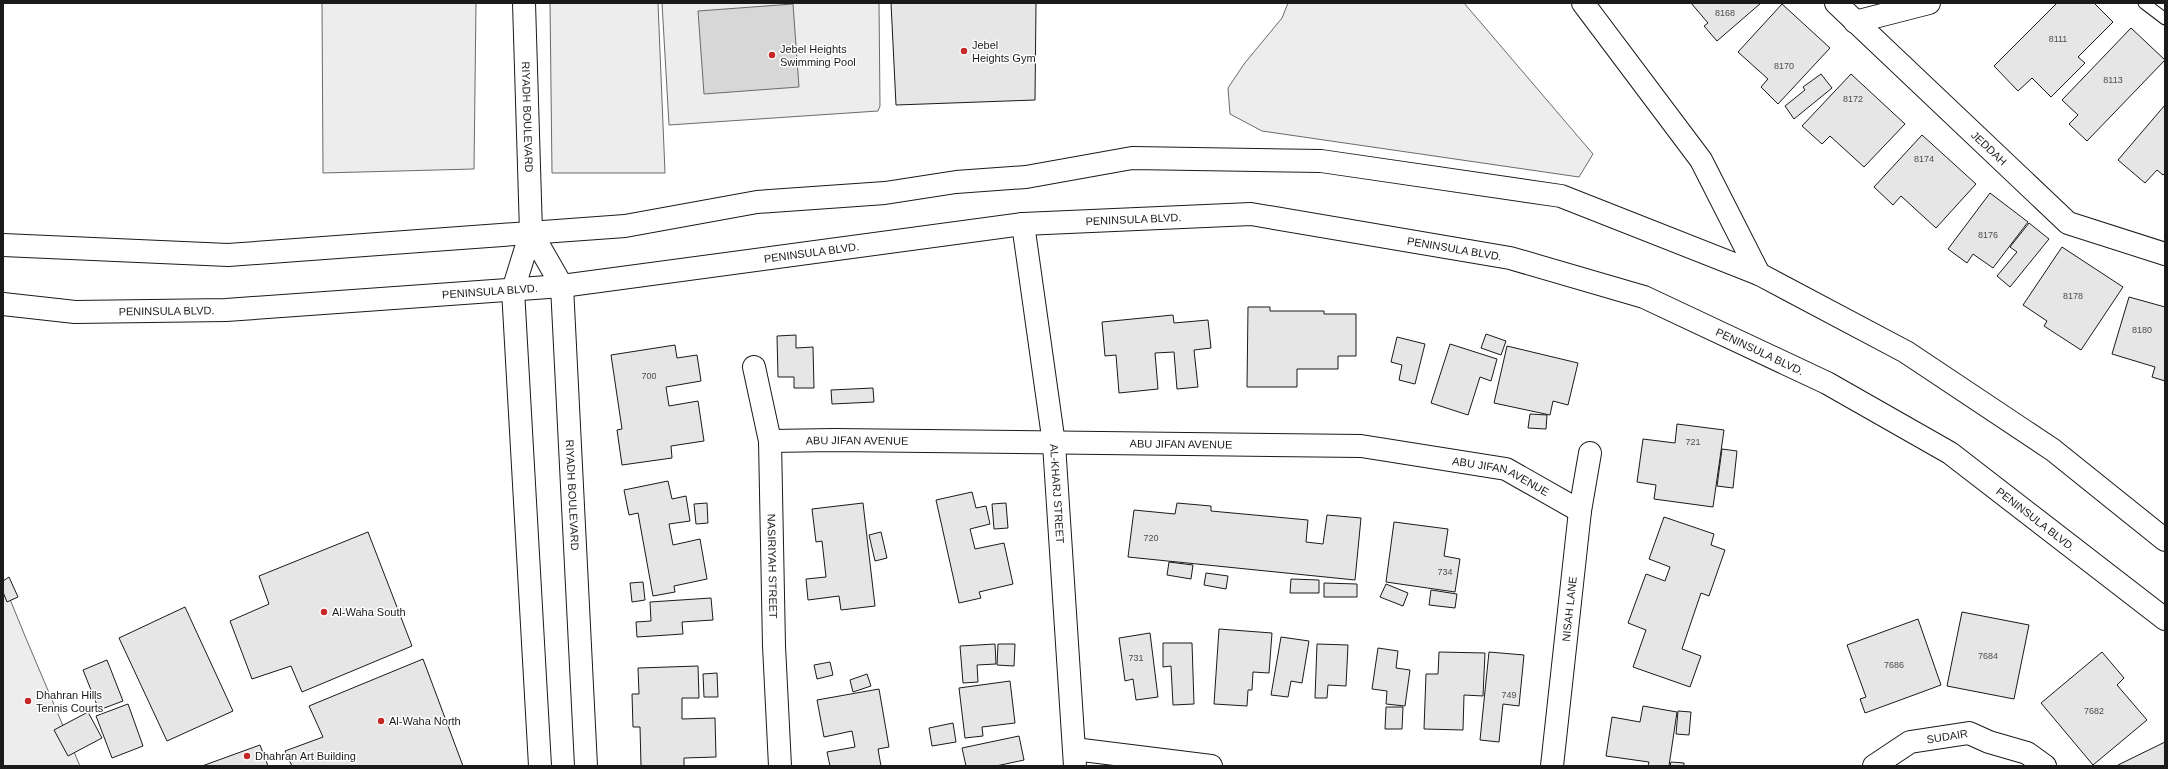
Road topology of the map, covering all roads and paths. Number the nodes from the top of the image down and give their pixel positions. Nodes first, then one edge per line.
1 (524, 3) edge
2 (1583, 3) edge
3 (1836, 3) edge
4 (1929, 3) edge
5 (2144, 3) edge
6 (2165, 19) edge
7 (1855, 22) junction
8 (1023, 224) junction
9 (530, 232) junction
10 (3, 245) edge
11 (2165, 254) edge
12 (1760, 274) junction
13 (562, 286) junction
14 (514, 290) junction
15 (3, 304) edge
16 (754, 367) dead end
17 (770, 442) junction
18 (1054, 444) junction
19 (1590, 452) dead end
20 (1580, 510) junction
21 (2165, 540) edge
22 (2165, 619) edge
23 (1074, 757) edge
24 (540, 766) edge
25 (586, 766) edge
26 (780, 766) edge
27 (1211, 766) edge
28 (1552, 766) edge
29 (1874, 766) edge
30 (2045, 766) edge

1 - 9 main road, RIYADH BOULEVARD
2 - 12 main road
3 - 7 main road, JEDDAH
4 - 7 main road
5 - 6 lane
7 - 11 main road, JEDDAH
8 - 13 main road, PENINSULA BLVD.
8 - 18 main road, AL-KHARJ STREET
8 - 22 main road, PENINSULA BLVD.
9 - 10 main road
9 - 12 main road
9 - 13 main road, RIYADH BOULEVARD
9 - 14 main road, RIYADH BOULEVARD
12 - 21 main road
13 - 14 main road, PENINSULA BLVD.
13 - 25 main road, RIYADH BOULEVARD
14 - 15 main road, PENINSULA BLVD.
14 - 24 main road, RIYADH BOULEVARD
16 - 17 main road, NASIRIYAH STREET
17 - 18 main road, ABU JIFAN AVENUE
17 - 26 main road, NASIRIYAH STREET
18 - 20 main road, ABU JIFAN AVENUE
18 - 23 main road, AL-KHARJ STREET
19 - 20 main road, NISAH LANE
20 - 28 main road, NISAH LANE
23 - 27 main road
29 - 30 main road, SUDAIR

